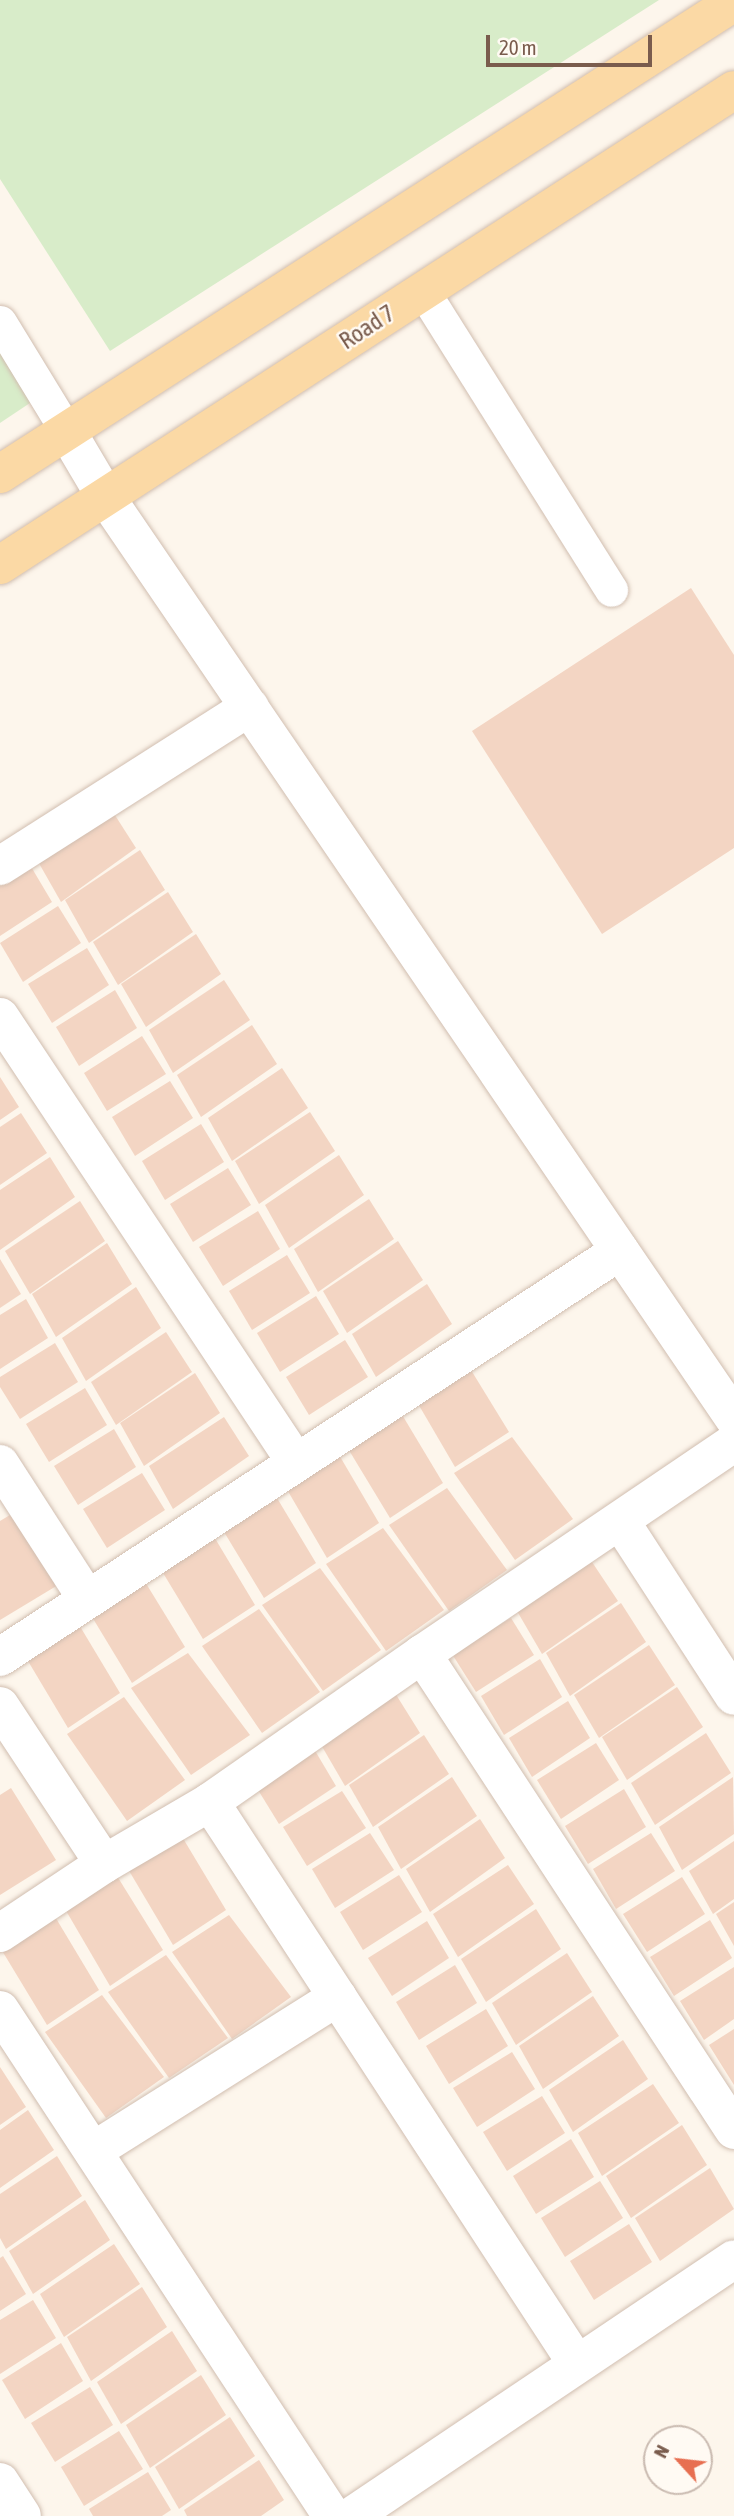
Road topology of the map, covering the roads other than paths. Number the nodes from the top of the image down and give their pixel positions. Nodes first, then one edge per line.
1 (734, 2) edge
2 (734, 90) edge
3 (423, 291) junction
4 (0, 323) edge
5 (66, 430) junction
6 (0, 474) edge
7 (105, 496) junction
8 (0, 565) edge
9 (611, 590) dead end
10 (250, 707) junction
11 (0, 866) edge
12 (0, 1017) edge
13 (620, 1251) junction
14 (734, 1418) edge
15 (734, 1443) edge
16 (295, 1461) junction
17 (0, 1464) edge
18 (621, 1522) junction
19 (87, 1599) junction
20 (422, 1654) junction
21 (0, 1657) edge
22 (734, 1696) edge
23 (0, 1706) edge
24 (210, 1802) junction
25 (104, 1864) junction
26 (0, 1933) edge
27 (338, 1997) junction
28 (0, 2010) edge
29 (734, 2130) edge
30 (93, 2151) junction
31 (734, 2259) edge
32 (578, 2364) junction
33 (0, 2482) edge
34 (22, 2516) edge
35 (332, 2516) edge
36 (352, 2516) edge

1 - 5 main road
2 - 3 main road, Road 7
3 - 7 main road, Road 7
3 - 9 lane
4 - 5 lane
5 - 6 main road
5 - 7 street
7 - 8 main road, Road 7
7 - 10 street
10 - 11 street
10 - 13 street
12 - 16 street
13 - 14 street
13 - 16 street
15 - 18 street
16 - 19 street
17 - 19 street
18 - 20 street
18 - 22 street
19 - 21 street
20 - 24 street
20 - 29 street
23 - 25 street
24 - 25 street
24 - 27 street
25 - 26 street
27 - 30 street
27 - 32 street
28 - 30 street
30 - 35 street
31 - 32 street
32 - 36 street
33 - 34 street

